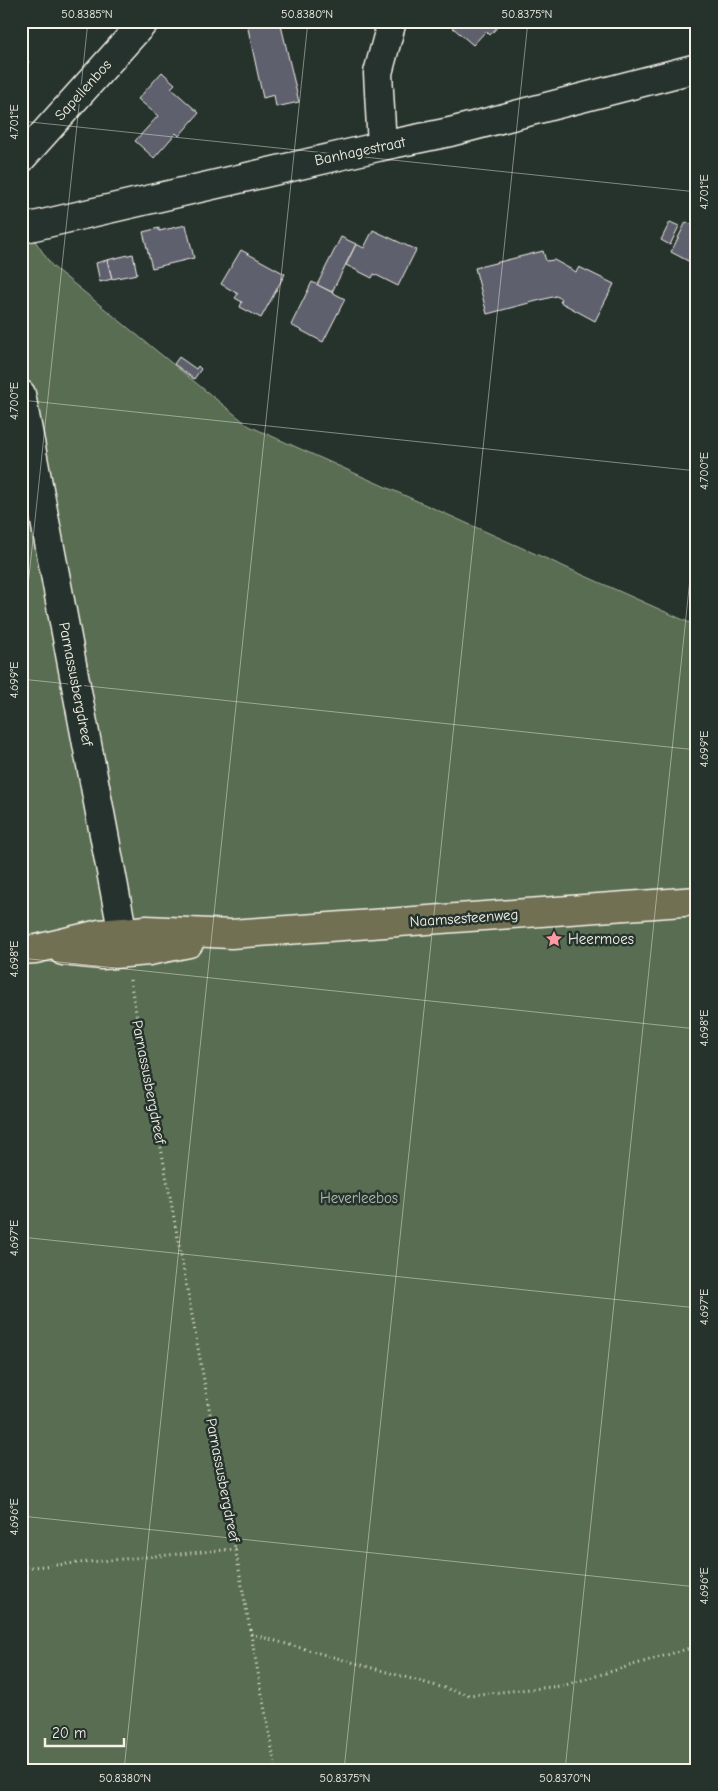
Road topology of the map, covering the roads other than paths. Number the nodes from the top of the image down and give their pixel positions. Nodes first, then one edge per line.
1 (145, 21) edge
2 (392, 21) edge
3 (697, 68) edge
4 (382, 146) junction
5 (21, 159) edge
6 (21, 229) edge
7 (21, 394) edge
8 (697, 901) edge
9 (124, 942) junction
10 (29, 949) edge

1 - 5 street, Sapellenbos
2 - 4 street
3 - 4 street, Banhagestraat
4 - 6 street, Banhagestraat
7 - 9 street, Parnassusbergdreef
8 - 9 main road, Naamsesteenweg
9 - 10 main road, Naamsesteenweg

